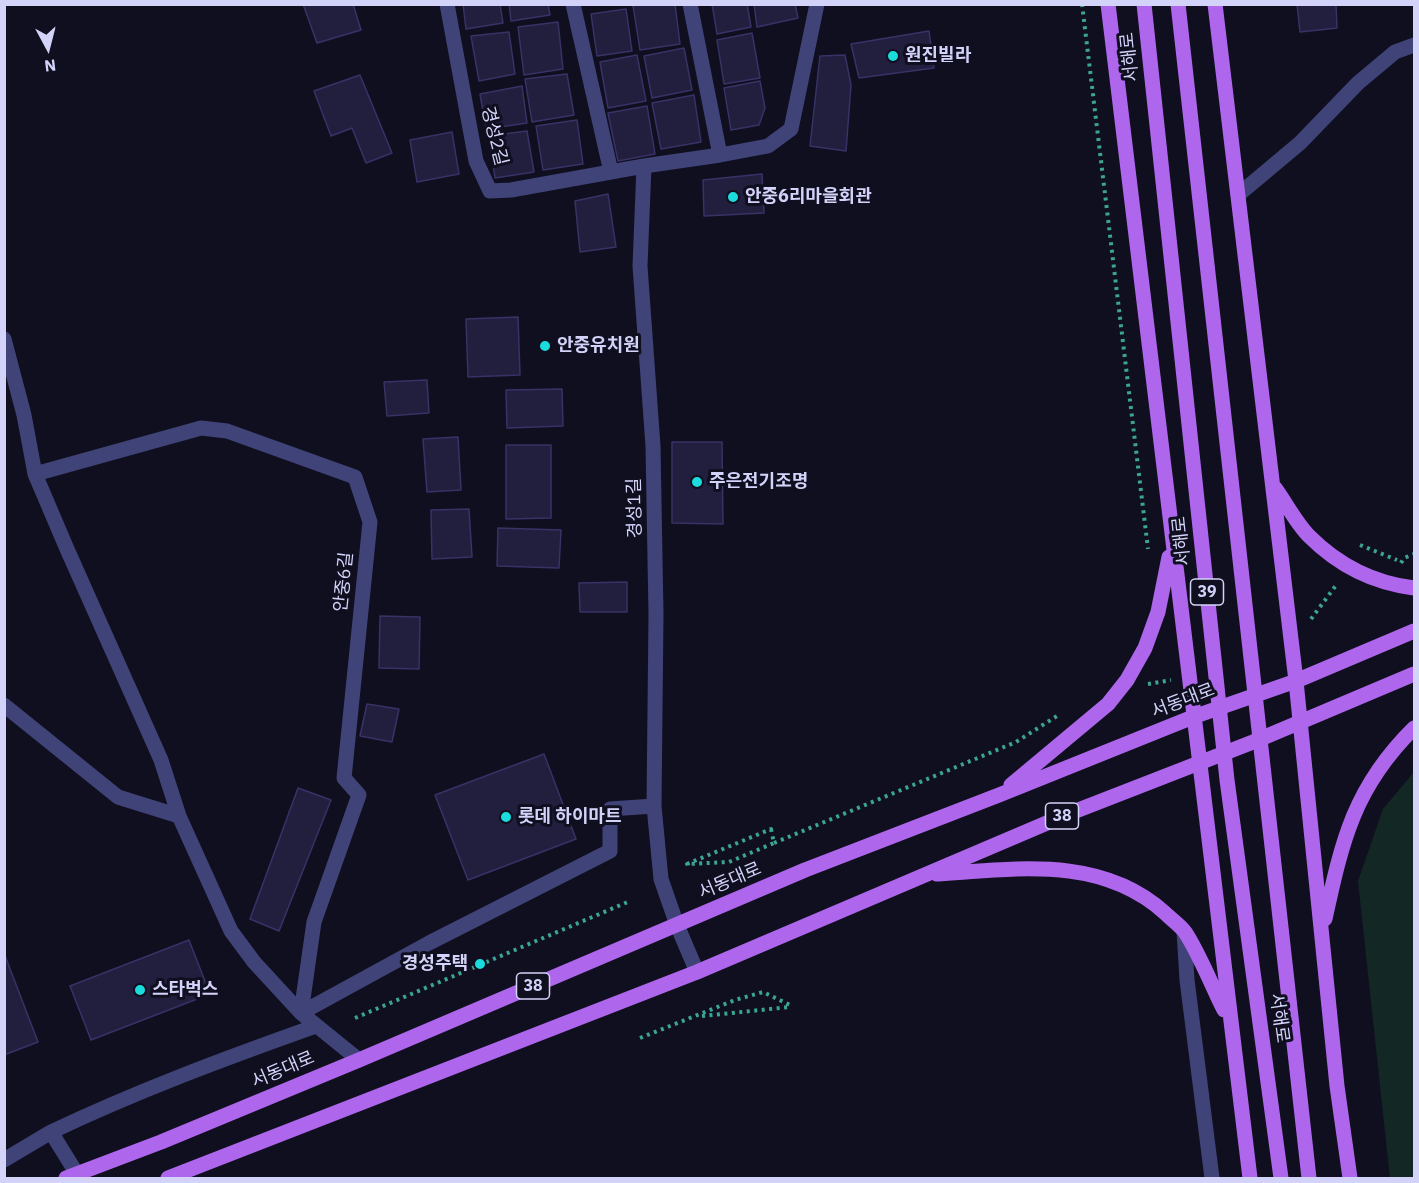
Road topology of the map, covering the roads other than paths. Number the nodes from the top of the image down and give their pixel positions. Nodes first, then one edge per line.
1 (447, 4) edge
2 (573, 4) edge
3 (690, 4) edge
4 (817, 4) edge
5 (1108, 4) edge
6 (1144, 4) edge
7 (1178, 4) edge
8 (1215, 4) edge
9 (1414, 45) edge
10 (720, 155) junction
11 (644, 166) junction
12 (610, 172) junction
13 (1238, 195) junction
14 (4, 339) edge
15 (35, 474) junction
16 (1272, 484) junction
17 (1172, 543) junction
18 (1414, 588) edge
19 (1414, 631) edge
20 (1414, 674) edge
21 (1296, 681) junction
22 (4, 705) edge
23 (1193, 717) junction
24 (1300, 720) junction
25 (1414, 728) edge
26 (1201, 762) junction
27 (999, 795) junction
28 (654, 806) junction
29 (179, 816) junction
30 (925, 875) junction
31 (677, 925) junction
32 (1184, 931) junction
33 (1322, 934) junction
34 (698, 972) junction
35 (301, 1013) junction
36 (1229, 1020) junction
37 (316, 1026) junction
38 (359, 1060) junction
39 (51, 1132) junction
40 (4, 1160) edge
41 (71, 1176) edge
42 (168, 1179) edge
43 (1212, 1179) edge
44 (1250, 1179) edge
45 (1281, 1179) edge
46 (1309, 1179) edge
47 (1350, 1179) edge

1 - 12 street, 경성2길
2 - 12 street
3 - 10 street
4 - 10 street
5 - 17 main road
6 - 45 main road, 서해로 / 39, bridge
7 - 46 main road, 서해로 / 39, bridge
8 - 13 main road
9 - 13 street
10 - 11 street
11 - 12 street, 경성2길
11 - 28 street, 경성1길
13 - 16 main road
14 - 15 street
15 - 29 street
15 - 35 street, 안중6길
16 - 18 main road
16 - 21 main road
17 - 23 main road
17 - 27 main road
19 - 21 main road, 서동대로 / 38
20 - 24 main road, 38
21 - 23 main road, 서동대로 / 38
21 - 24 main road
22 - 29 street
23 - 26 main road
23 - 27 main road, 서동대로 / 38
24 - 26 main road, 38
24 - 33 main road
25 - 33 main road
26 - 30 main road, 38
26 - 36 main road
27 - 31 main road, 서동대로 / 38
28 - 31 street, 경성1길
28 - 35 street
29 - 35 street
30 - 32 main road
30 - 34 main road, 38
31 - 34 street, 경성1길
31 - 38 main road, 서동대로 / 38
32 - 36 main road
32 - 43 street
33 - 47 main road
34 - 42 main road, 38
35 - 37 street
36 - 44 main road
37 - 38 street
37 - 39 street
38 - 41 main road, 서동대로 / 38
39 - 40 street
39 - 41 street

